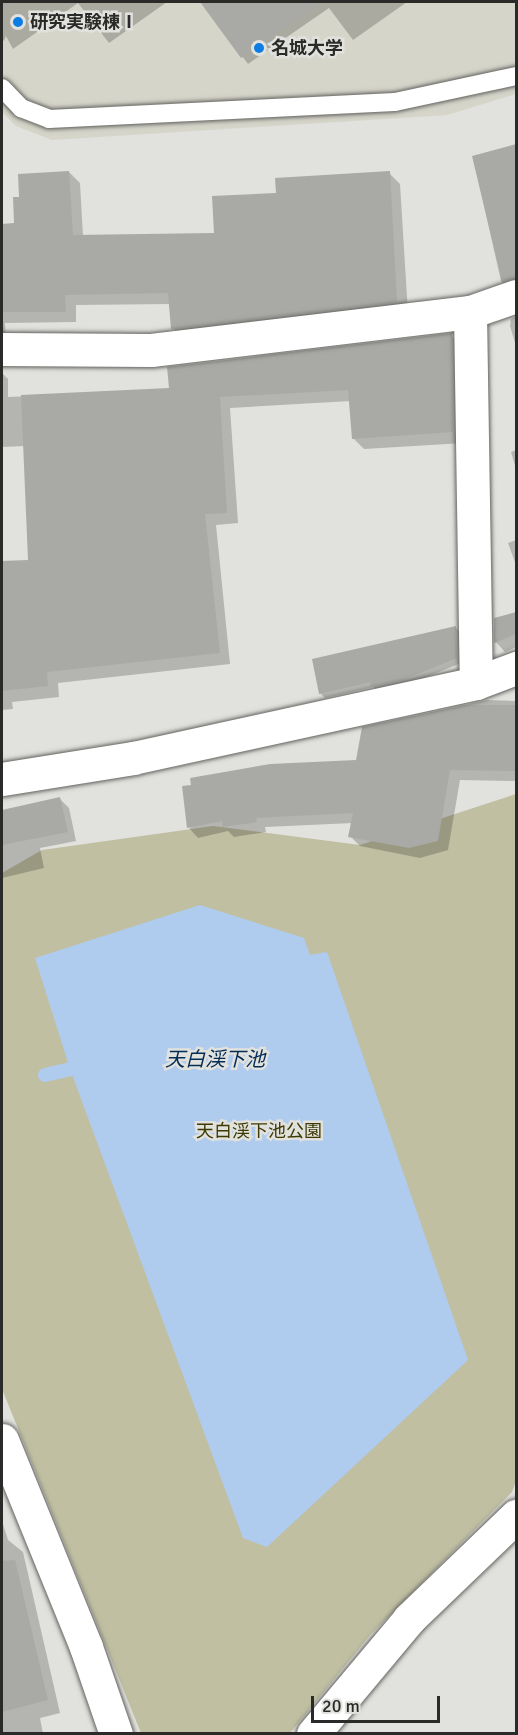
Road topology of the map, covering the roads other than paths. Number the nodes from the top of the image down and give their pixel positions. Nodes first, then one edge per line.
1 (516, 76) edge
2 (2, 88) edge
3 (516, 296) edge
4 (470, 312) junction
5 (2, 349) edge
6 (516, 668) edge
7 (476, 683) junction
8 (2, 779) edge
9 (2, 1440) edge
10 (516, 1516) edge
11 (116, 1734) edge
12 (313, 1734) edge

1 - 2 lane
3 - 4 street
4 - 5 street
4 - 7 street
6 - 7 street
7 - 8 street
9 - 11 street
10 - 12 street

